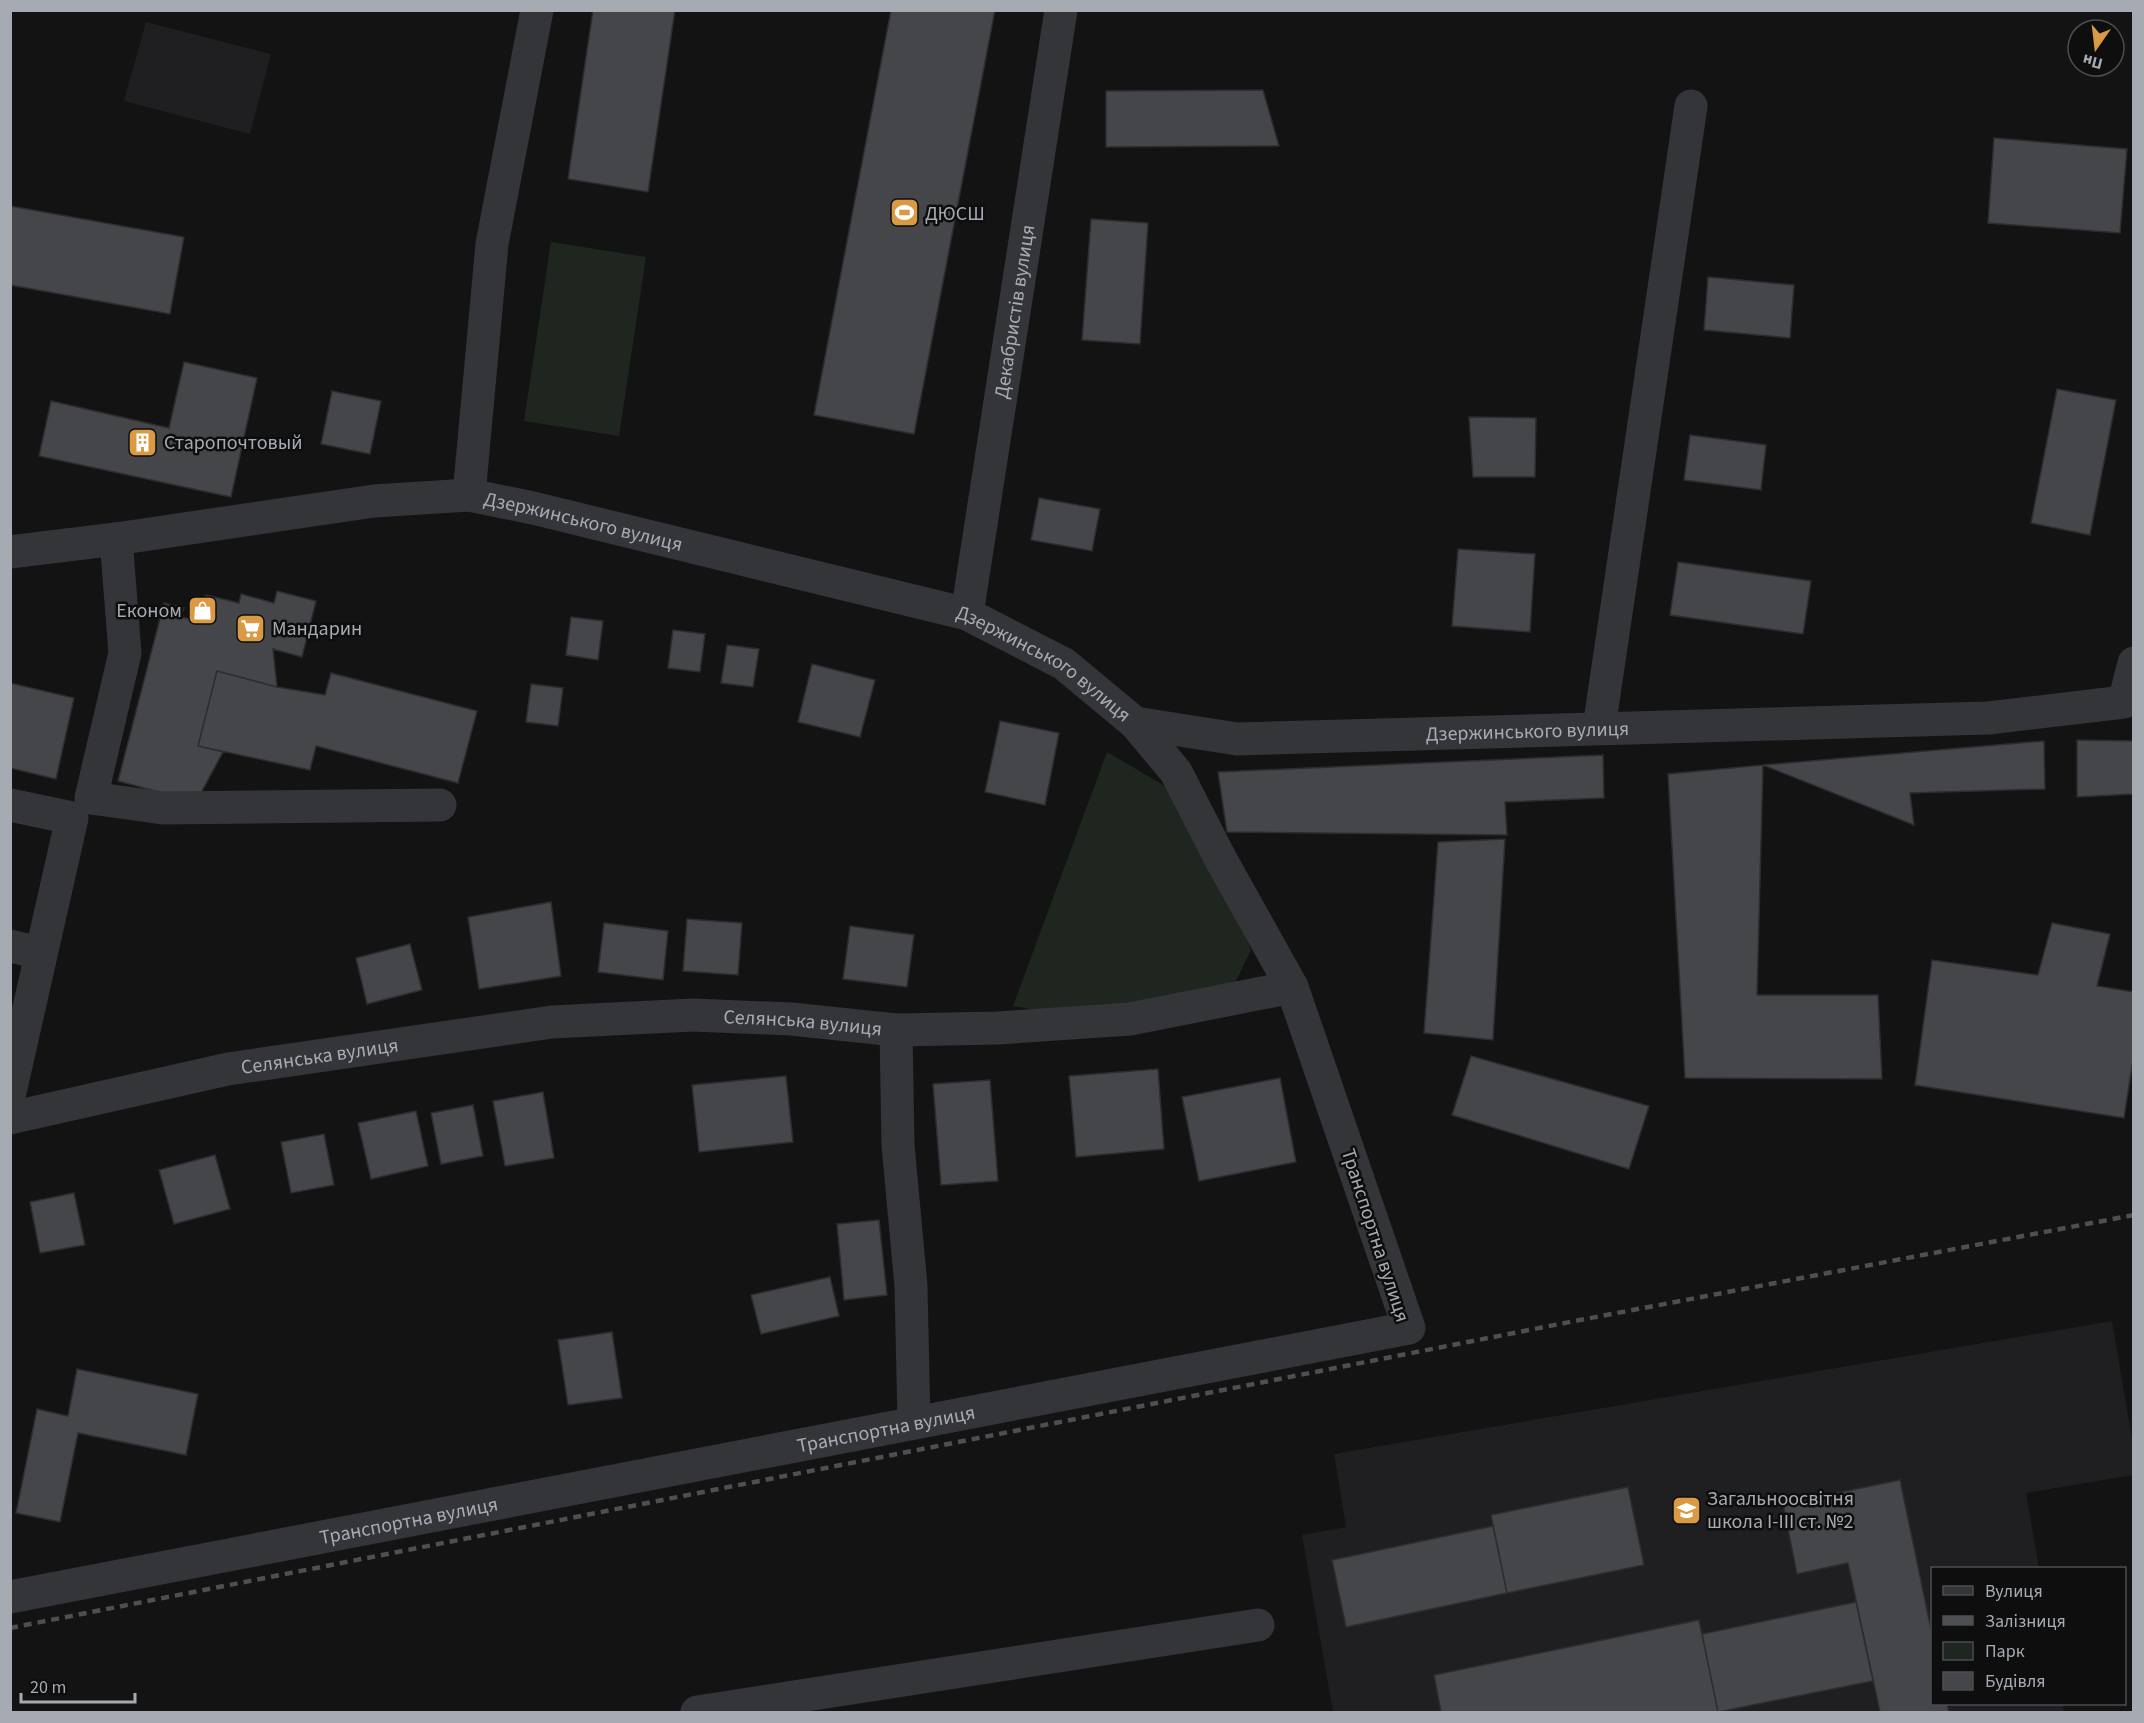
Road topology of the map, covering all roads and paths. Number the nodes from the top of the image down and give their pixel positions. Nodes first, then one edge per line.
1 (537, 10) edge
2 (1060, 10) edge
3 (1691, 106) dead end
4 (469, 495) junction
5 (116, 539) junction
6 (10, 552) edge
7 (967, 614) junction
8 (2133, 663) edge
9 (1135, 723) junction
10 (1599, 728) junction
11 (10, 805) edge
12 (440, 805) dead end
13 (26, 950) edge
14 (1292, 987) junction
15 (896, 1030) junction
16 (10, 1092) edge
17 (10, 1118) edge
18 (914, 1423) junction
19 (10, 1597) edge
20 (1258, 1624) dead end
21 (697, 1713) edge

1 - 4 street
2 - 7 street, Декабристів вулиця
3 - 10 street
4 - 5 street, Дзержинського вулиця
4 - 7 street, Дзержинського вулиця
5 - 6 street, Дзержинського вулиця
5 - 12 street
7 - 9 street, Дзержинського вулиця
8 - 10 street, Дзержинського вулиця
9 - 10 street, Дзержинського вулиця
9 - 14 street
11 - 13 street
13 - 16 street
14 - 15 street, Селянська вулиця
14 - 18 street, Транспортна вулиця
15 - 17 street, Селянська вулиця
15 - 18 street
18 - 19 street, Транспортна вулиця
20 - 21 street

